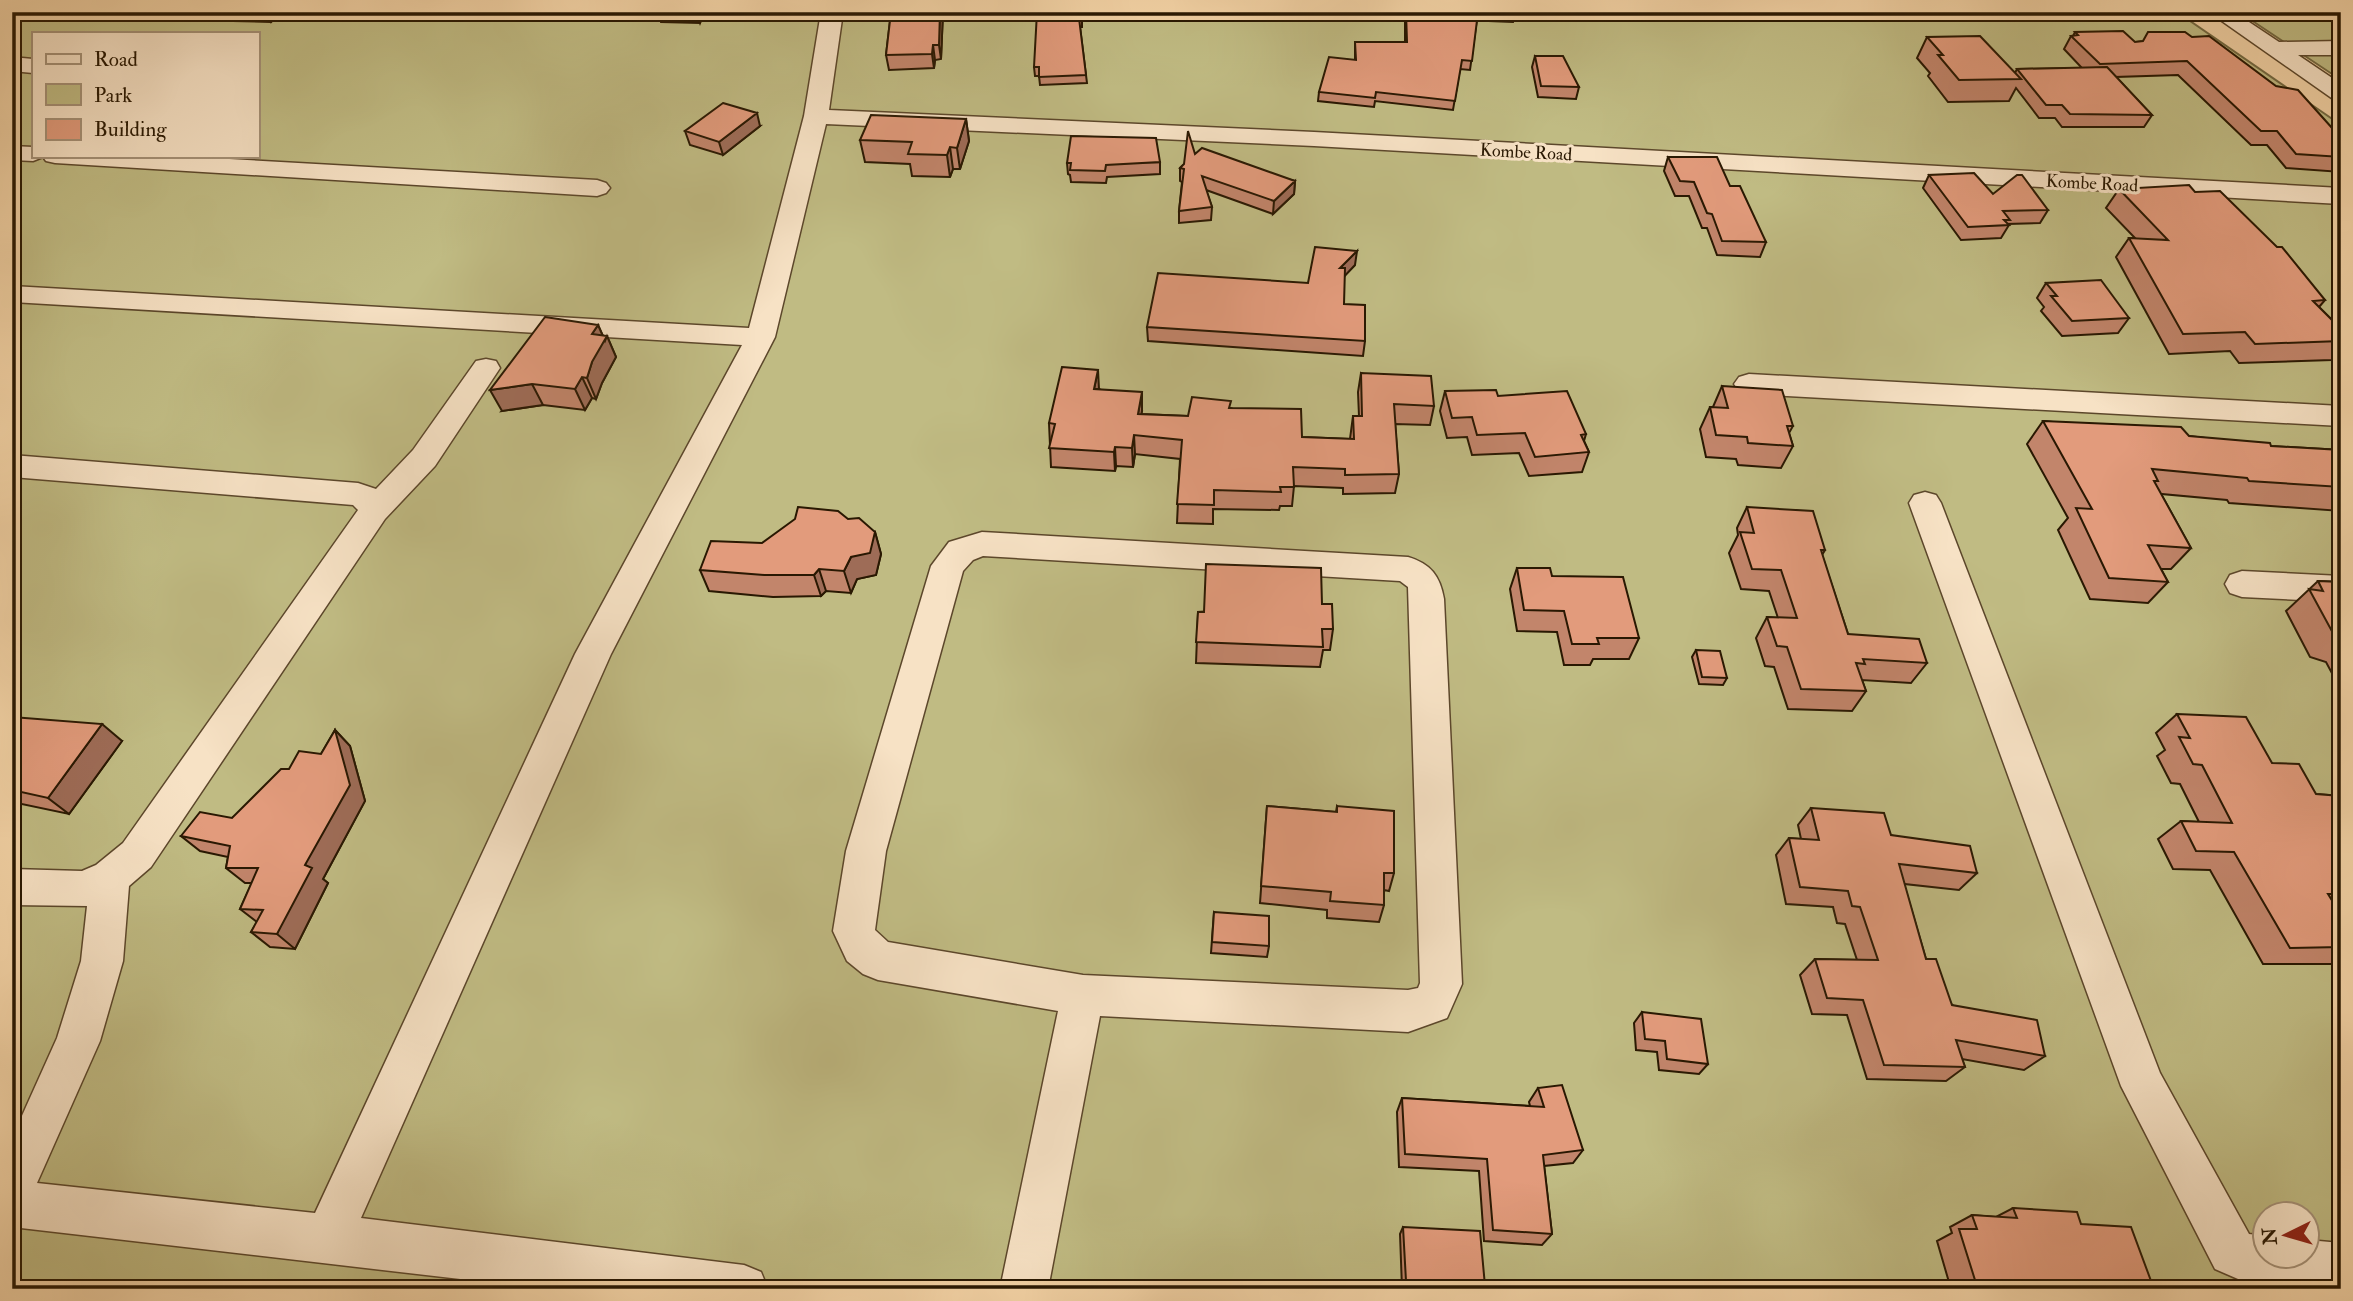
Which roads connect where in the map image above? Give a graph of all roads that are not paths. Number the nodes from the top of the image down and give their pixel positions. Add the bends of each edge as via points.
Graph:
1 (832, 12) edge
2 (2219, 12) edge
3 (2341, 48) edge
4 (2274, 49) junction
5 (12, 64) edge
6 (32, 66) edge
7 (2341, 94) edge
8 (816, 116) junction
9 (12, 153) edge
10 (32, 155) edge
11 (89, 158) edge
12 (597, 188) dead end
13 (2341, 196) edge
14 (12, 294) edge
15 (761, 337) junction
16 (486, 368) dead end
17 (1749, 384) dead end
18 (2341, 416) edge
19 (12, 466) edge
20 (1925, 503) dead end
21 (374, 512) junction
22 (2242, 584) dead end
23 (2341, 589) edge
24 (110, 878) junction
25 (12, 887) edge
26 (1083, 995) junction
27 (12, 1180) edge
28 (12, 1204) edge
29 (328, 1238) junction
30 (2341, 1267) edge
31 (744, 1289) edge
32 (1024, 1289) edge

1 - 8 street
2 - 4 street
3 - 4 street
4 - 7 street
5 - 6 street
8 - 13 street, Kombe Road
8 - 15 street
9 - 10 street
11 - 12 street
14 - 15 street
15 - 29 street via 593,654
16 - 21 street via 424,457
17 - 18 street
19 - 21 street via 358,494 373,501
20 - 30 street via 2143,1086 2232,1252 2245,1258
21 - 24 street via 137,855
22 - 23 street
24 - 25 street via 83,888
24 - 27 street via 102,961 78,1041 27,1157
26 - 26 street via 878,960 862,947 854,931 866,851 948,566 961,551 982,544 1408,569 1424,581 1441,984 1432,1004 1408,1011
26 - 32 street
28 - 29 street
29 - 31 street

